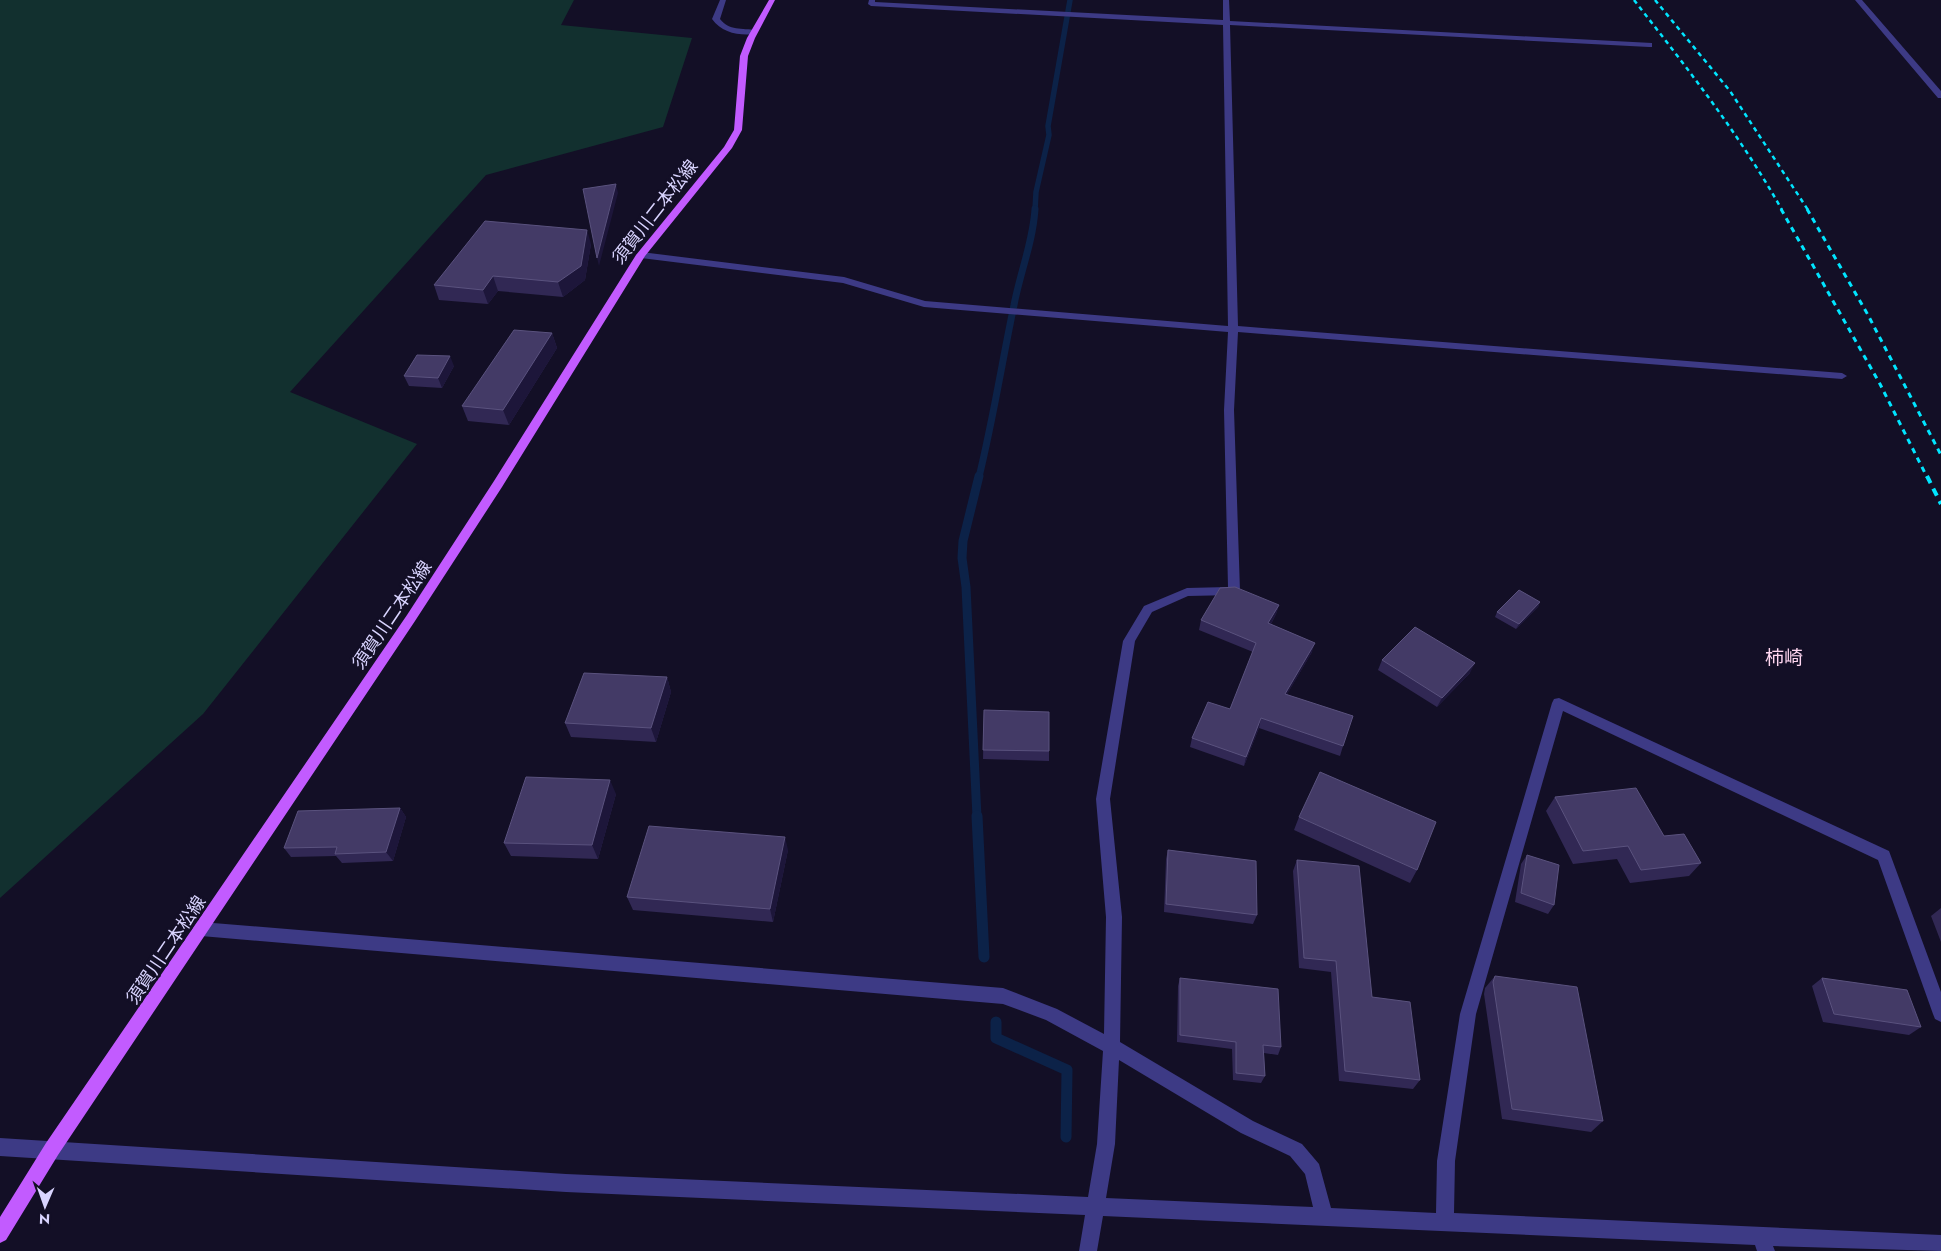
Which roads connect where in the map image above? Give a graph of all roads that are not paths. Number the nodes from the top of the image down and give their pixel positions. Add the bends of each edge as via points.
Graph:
1 (723, 0) edge
2 (772, 0) edge
3 (872, 0) edge
4 (1226, 0) edge
5 (1858, 0) edge
6 (1227, 23) junction
7 (753, 32) junction
8 (1649, 45) dead end
9 (1941, 96) edge
10 (640, 255) junction
11 (1233, 328) junction
12 (1842, 376) dead end
13 (201, 929) junction
14 (1941, 1014) edge
15 (1111, 1046) junction
16 (0, 1147) edge
17 (52, 1149) junction
18 (1096, 1206) junction
19 (1325, 1218) junction
20 (1445, 1223) junction
21 (0, 1234) edge
22 (1764, 1244) edge
23 (1941, 1244) edge
24 (1088, 1251) edge

1 - 7 street via 716,18 722,28
2 - 7 main road, 須賀川二本松線
3 - 6 street via 871,4
4 - 6 street
5 - 9 street
6 - 8 street
6 - 11 street
7 - 10 main road, 須賀川二本松線 via 744,56 738,130 722,155
10 - 11 street via 844,280 924,304
10 - 13 main road, 須賀川二本松線 via 422,602
11 - 12 street
11 - 15 street via 1229,410 1234,591 1187,592 1148,609 1129,641 1114,724 1102,799 1114,917
13 - 15 street via 1003,996 1050,1014
13 - 17 main road, 須賀川二本松線
14 - 20 street via 1884,856 1559,704 1468,1014 1446,1161
15 - 18 street via 1106,1144
15 - 19 street via 1247,1127 1296,1150 1314,1170
16 - 17 street
17 - 18 street via 566,1183
17 - 21 main road, 須賀川二本松線
18 - 19 street
18 - 24 street
19 - 20 street
20 - 22 street
22 - 23 street

